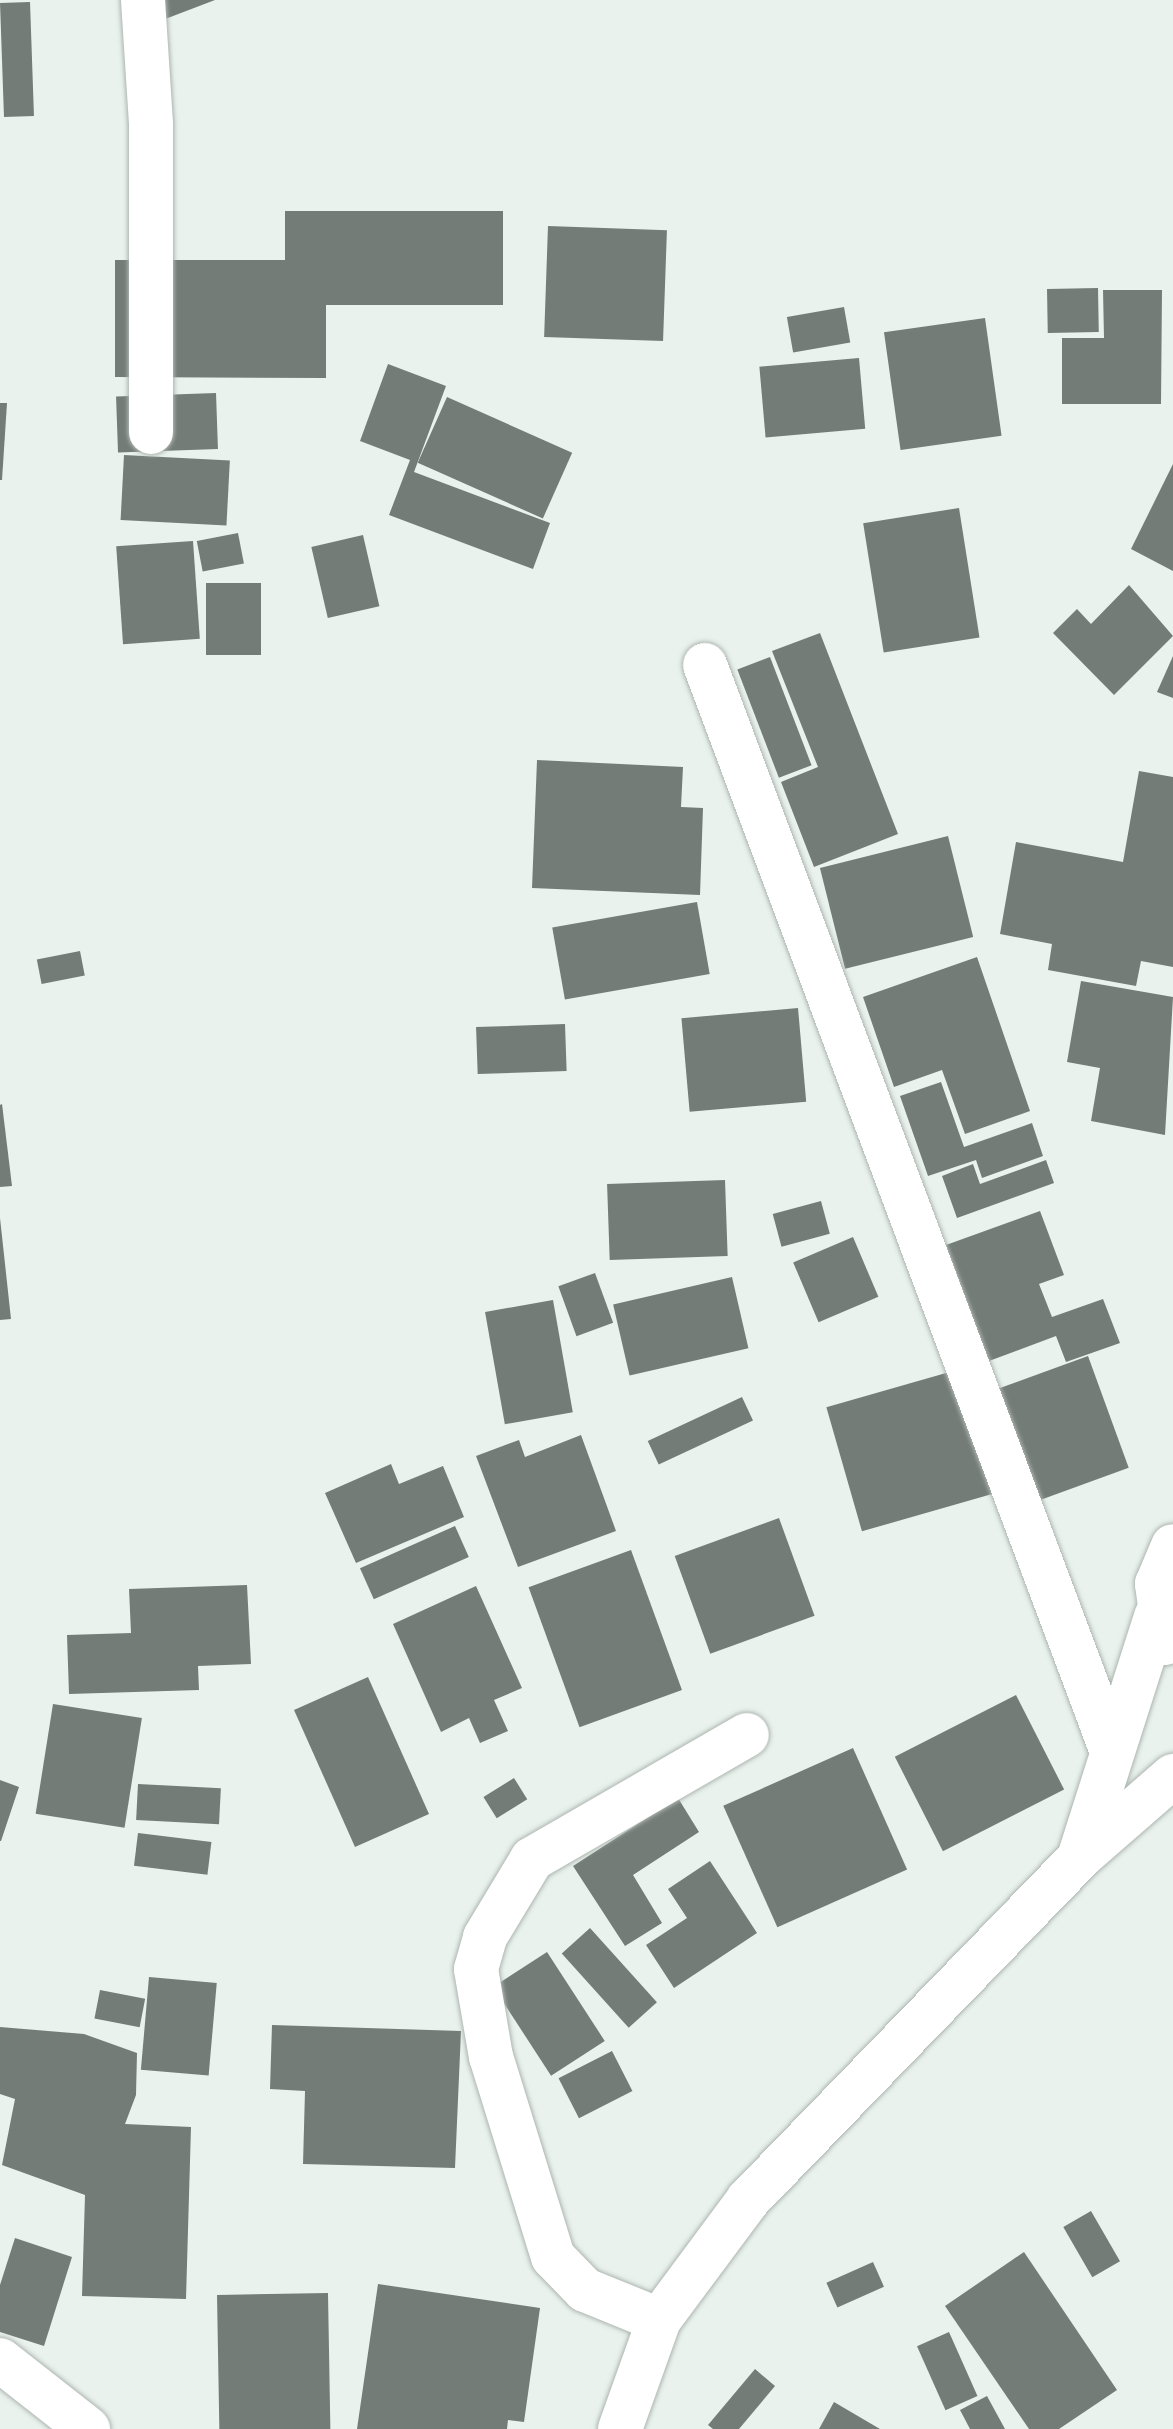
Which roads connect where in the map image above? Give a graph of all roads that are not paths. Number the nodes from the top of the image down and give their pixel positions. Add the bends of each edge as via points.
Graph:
1 (143, 0) edge
2 (151, 432) dead end
3 (705, 665) dead end
4 (1173, 1546) edge
5 (1156, 1616) junction
6 (1173, 1655) edge
7 (747, 1735) dead end
8 (1112, 1752) junction
9 (1173, 1776) edge
10 (1079, 1858) junction
11 (659, 2320) junction
12 (0, 2360) edge
13 (88, 2429) edge
14 (620, 2429) edge

1 - 2 street via 151,124
3 - 8 street
4 - 5 street via 1157,1584
5 - 6 street
5 - 8 street
7 - 11 street via 532,1859 485,1937 476,1969 491,2057 553,2257 585,2290
8 - 10 street
9 - 10 street
10 - 11 street via 748,2200
11 - 14 street
12 - 13 street

